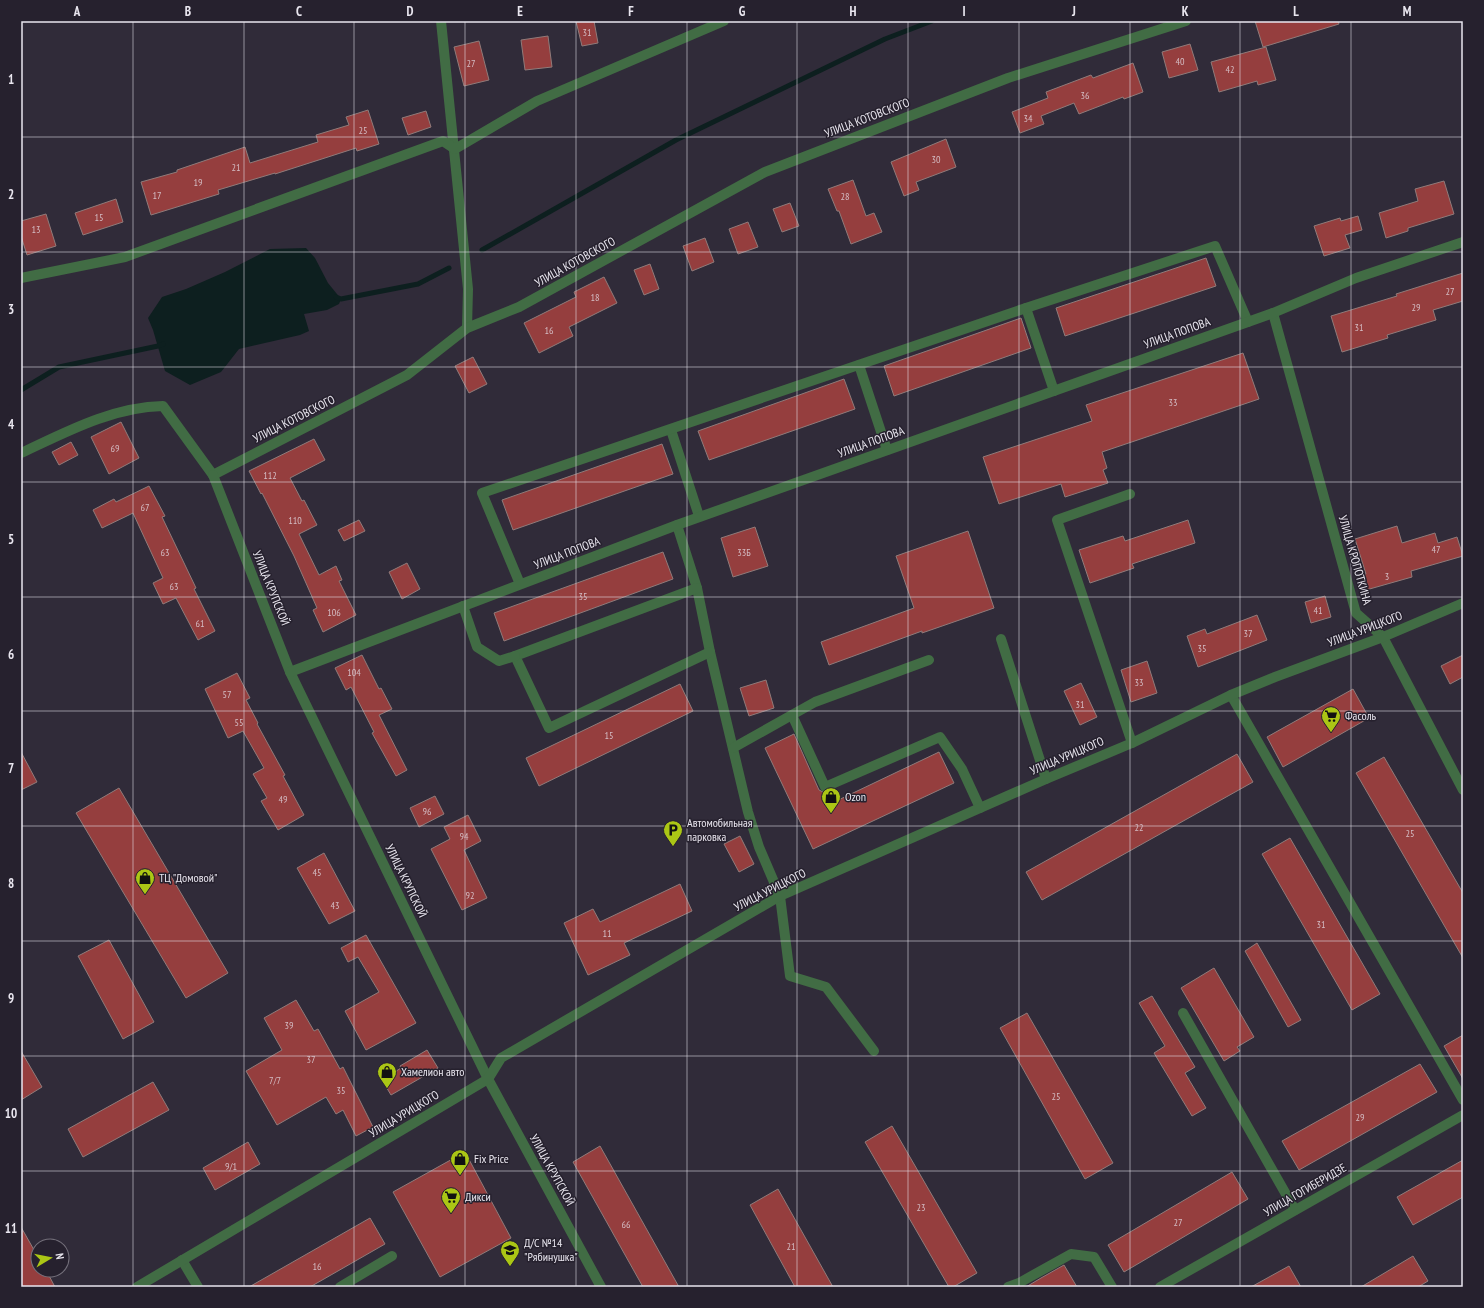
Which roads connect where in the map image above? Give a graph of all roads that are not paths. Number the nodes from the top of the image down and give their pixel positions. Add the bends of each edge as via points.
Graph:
1 (441, 21) edge
2 (724, 21) edge
3 (1186, 21) edge
4 (455, 149) junction
5 (1463, 242) edge
6 (21, 278) edge
7 (1026, 308) junction
8 (1273, 313) junction
9 (1248, 322) junction
10 (466, 328) junction
11 (858, 365) junction
12 (1054, 391) junction
13 (671, 430) junction
14 (887, 450) junction
15 (21, 453) edge
16 (213, 475) junction
17 (1130, 494) dead end
18 (699, 516) junction
19 (677, 525) junction
20 (520, 584) junction
21 (697, 588) junction
22 (1463, 603) edge
23 (463, 606) junction
24 (1383, 637) junction
25 (1001, 639) dead end
26 (710, 652) junction
27 (515, 656) junction
28 (929, 660) dead end
29 (290, 672) junction
30 (1231, 695) junction
31 (792, 715) junction
32 (1132, 743) junction
33 (733, 748) junction
34 (1046, 779) junction
35 (1463, 790) edge
36 (980, 808) junction
37 (780, 896) junction
38 (1183, 1013) dead end
39 (874, 1051) dead end
40 (488, 1079) junction
41 (1463, 1100) edge
42 (1463, 1115) edge
43 (1295, 1210) junction
44 (392, 1256) dead end
45 (182, 1260) junction
46 (138, 1287) edge
47 (198, 1287) edge
48 (340, 1287) edge
49 (601, 1287) edge
50 (1008, 1287) edge
51 (1112, 1287) edge
52 (1160, 1287) edge

1 - 4 street
2 - 4 street via 537,101
3 - 10 street, УЛИЦА КОТОВСКОГО via 1008,78 765,172 519,307
4 - 6 street via 443,141 125,257
4 - 10 street via 468,289
5 - 8 street, УЛИЦА ПОПОВА via 1356,278
7 - 9 street via 1215,246
7 - 11 street
7 - 12 street
8 - 9 street, УЛИЦА ПОПОВА
8 - 24 street, УЛИЦА КРОПОТКИНА via 1356,613
9 - 12 street, УЛИЦА ПОПОВА
10 - 16 street, УЛИЦА КОТОВСКОГО via 407,375
11 - 13 street
11 - 14 street
12 - 14 street, УЛИЦА ПОПОВА
13 - 18 street
13 - 20 street via 482,493
14 - 18 street, УЛИЦА ПОПОВА
15 - 16 street via 84,423 144,407 163,406
16 - 29 street, УЛИЦА КРУПСКОЙ
17 - 32 street via 1057,520
18 - 19 street, УЛИЦА ПОПОВА
19 - 20 street, УЛИЦА ПОПОВА
19 - 21 street
20 - 23 street, УЛИЦА ПОПОВА
21 - 26 street
21 - 27 street
22 - 24 street, УЛИЦА УРИЦКОГО
23 - 27 street via 477,647 499,661
23 - 29 street, УЛИЦА ПОПОВА
24 - 30 street, УЛИЦА УРИЦКОГО via 1275,676
24 - 35 street, УЛИЦА КРОПОТКИНА
25 - 34 street
26 - 27 street via 549,728
26 - 33 street
28 - 31 street via 815,702
29 - 40 street, УЛИЦА КРУПСКОЙ
30 - 32 street, УЛИЦА УРИЦКОГО
30 - 41 street
31 - 33 street
31 - 36 street via 826,787 940,737 962,770
32 - 34 street, УЛИЦА УРИЦКОГО
33 - 37 street via 748,812
34 - 36 street, УЛИЦА УРИЦКОГО
36 - 37 street, УЛИЦА УРИЦКОГО
37 - 39 street via 790,976 826,987
37 - 40 street, УЛИЦА УРИЦКОГО via 500,1058
38 - 43 street
40 - 45 street, УЛИЦА УРИЦКОГО
40 - 49 street, УЛИЦА КРУПСКОЙ
42 - 43 street, УЛИЦА ГОГИБЕРИДЗЕ
43 - 52 street, УЛИЦА ГОГИБЕРИДЗЕ
44 - 48 street
45 - 46 street, УЛИЦА УРИЦКОГО
45 - 47 street
50 - 51 street via 1071,1254 1094,1257

